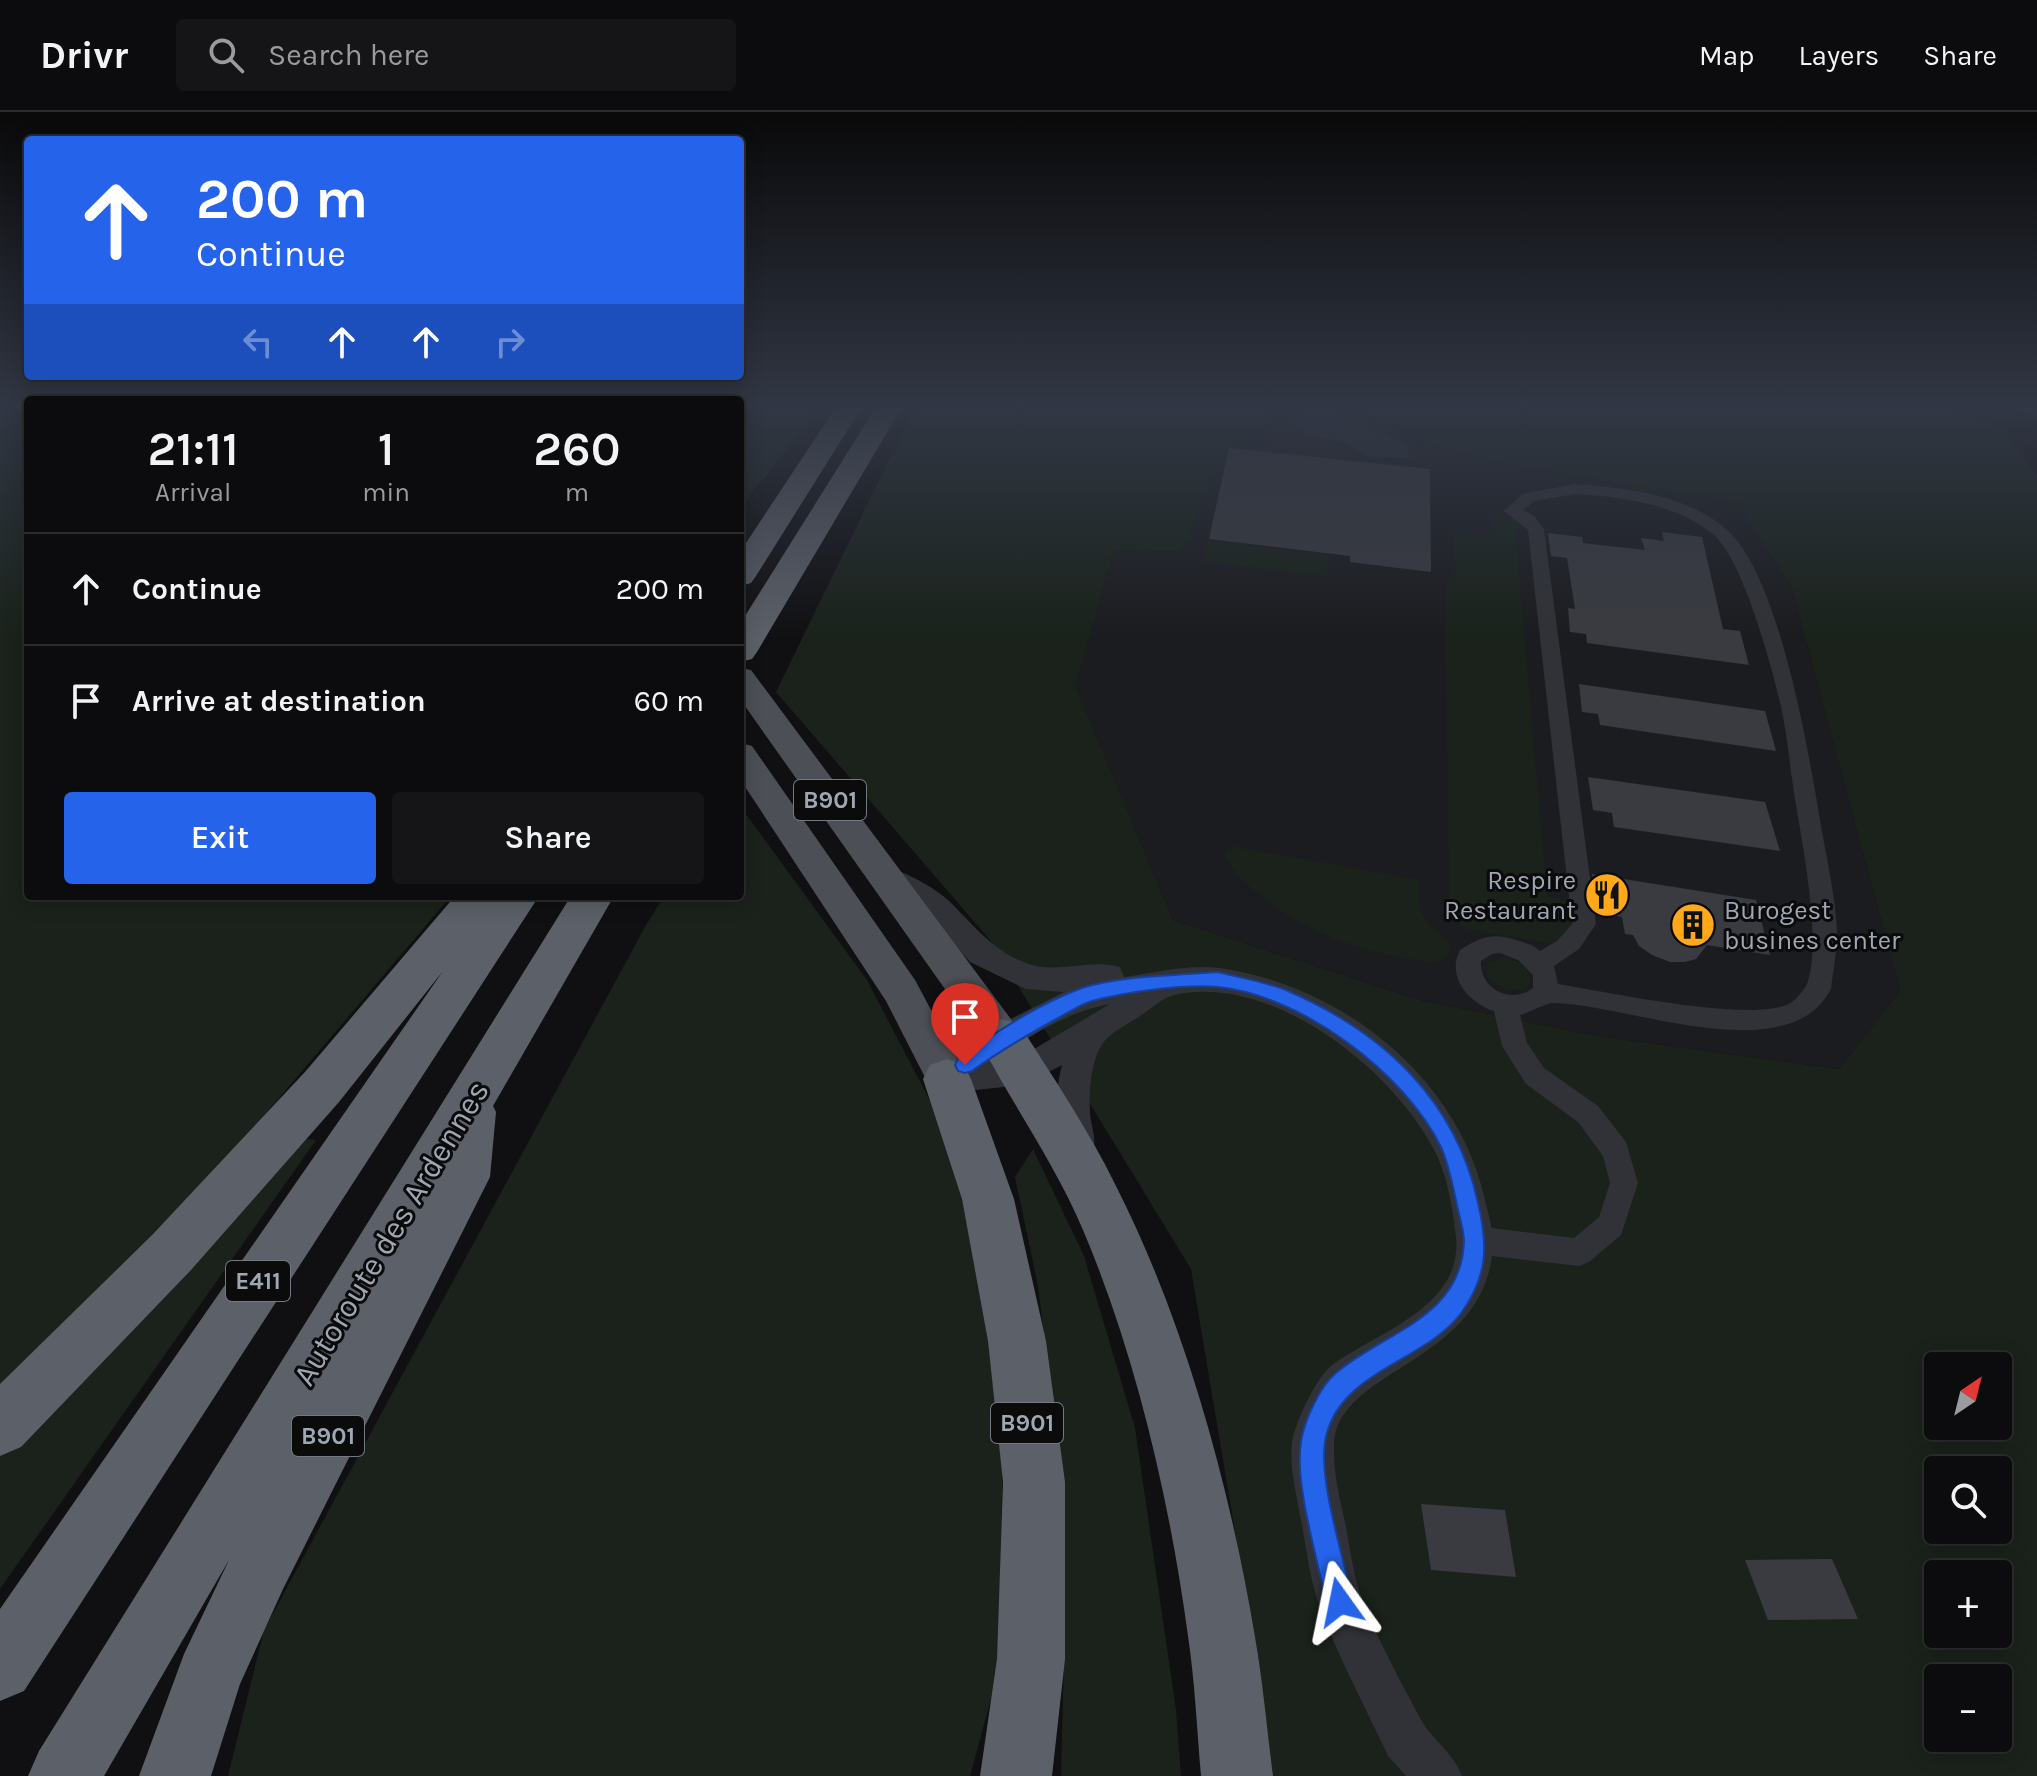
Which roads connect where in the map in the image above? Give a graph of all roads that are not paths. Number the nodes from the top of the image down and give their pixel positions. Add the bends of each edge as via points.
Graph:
1 (791, 485) edge
2 (841, 485) edge
3 (750, 540) edge
4 (744, 562) edge
5 (744, 645) edge
6 (744, 682) edge
7 (744, 760) edge
8 (889, 878) junction
9 (476, 900) edge
10 (515, 900) edge
11 (591, 900) edge
12 (1539, 962) junction
13 (1167, 983) junction
14 (1546, 992) junction
15 (1505, 1004) junction
16 (1093, 1032) junction
17 (1013, 1055) junction
18 (947, 1079) junction
19 (473, 1097) junction
20 (1089, 1185) junction
21 (1475, 1240) junction
22 (0, 1426) edge
23 (0, 1667) edge
24 (64, 1776) edge
25 (175, 1776) edge
26 (1016, 1776) edge
27 (1237, 1776) edge
28 (1438, 1776) edge

1 - 3 highway
2 - 5 highway
3 - 4 highway
6 - 8 main road, B901
7 - 18 main road, B901 via 901,991
8 - 13 street via 935,905 981,954 1026,977 1073,980 1118,975
8 - 17 main road, B901
9 - 22 highway via 322,1087 172,1252
10 - 23 highway, E411
11 - 19 highway, Autoroute des Ardennes
12 - 14 street
12 - 14 street via 1562,952 1584,924 1536,529 1512,511 1529,497 1575,489 1641,496 1678,508 1719,531 1753,586 1790,702 1816,859 1825,935 1819,989 1800,1010 1777,1018 1733,1021
12 - 15 street via 1500,944 1487,945 1469,957 1468,977 1475,988
13 - 16 street
13 - 17 street via 1086,995
13 - 21 street via 1218,980 1281,996 1383,1057 1419,1097 1450,1144
14 - 15 street via 1528,1005
15 - 21 street via 1515,1046 1535,1076 1588,1114 1616,1151 1624,1183 1611,1225 1579,1252
16 - 17 street
16 - 20 street via 1081,1053 1071,1102
17 - 18 street
17 - 20 highway, B901
18 - 26 highway, B901 via 988,1199 1017,1341 1034,1482 1031,1659
19 - 24 highway, Autoroute des Ardennes
19 - 25 highway, B901 via 464,1177 260,1566 208,1678
20 - 27 highway, B901 via 1150,1341 1185,1470 1219,1621
21 - 28 street via 1469,1277 1453,1306 1414,1339 1343,1382 1313,1441 1314,1478 1340,1602 1405,1739

